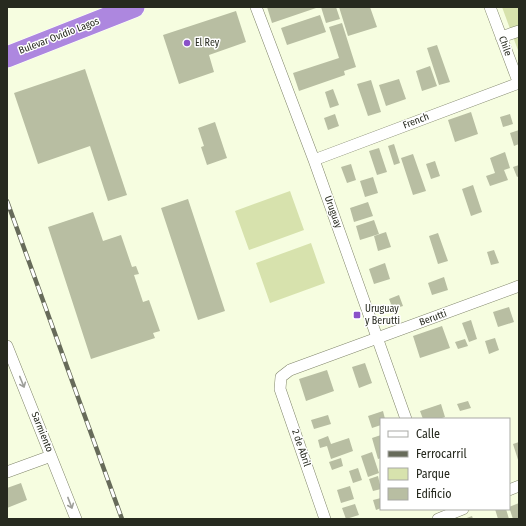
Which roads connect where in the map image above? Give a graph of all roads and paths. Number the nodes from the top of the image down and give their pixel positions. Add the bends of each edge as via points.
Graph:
1 (134, 7) edge
2 (256, 7) edge
3 (490, 7) edge
4 (519, 31) edge
5 (501, 37) junction
6 (7, 57) edge
7 (519, 84) edge
8 (314, 160) junction
9 (519, 286) edge
10 (378, 338) junction
11 (7, 346) edge
12 (281, 377) joint
13 (406, 418) edge
14 (51, 456) junction
15 (7, 472) edge
16 (460, 510) edge
17 (439, 516) edge
18 (76, 519) edge
19 (325, 519) edge

1 - 6 highway, Bulevar Ovidio Lagos
2 - 8 street, Uruguay
3 - 5 street, Chile
4 - 5 street
5 - 7 street, Chile
7 - 8 street, French
8 - 10 street, Uruguay
9 - 10 street, Berutti
10 - 12 street, Berutti via 290,370
10 - 13 street, Uruguay
11 -> 14 street, Sarmiento
12 - 19 street, 2 de Abril via 280,389
14 - 15 street
14 -> 18 street, Sarmiento
16 - 17 street

